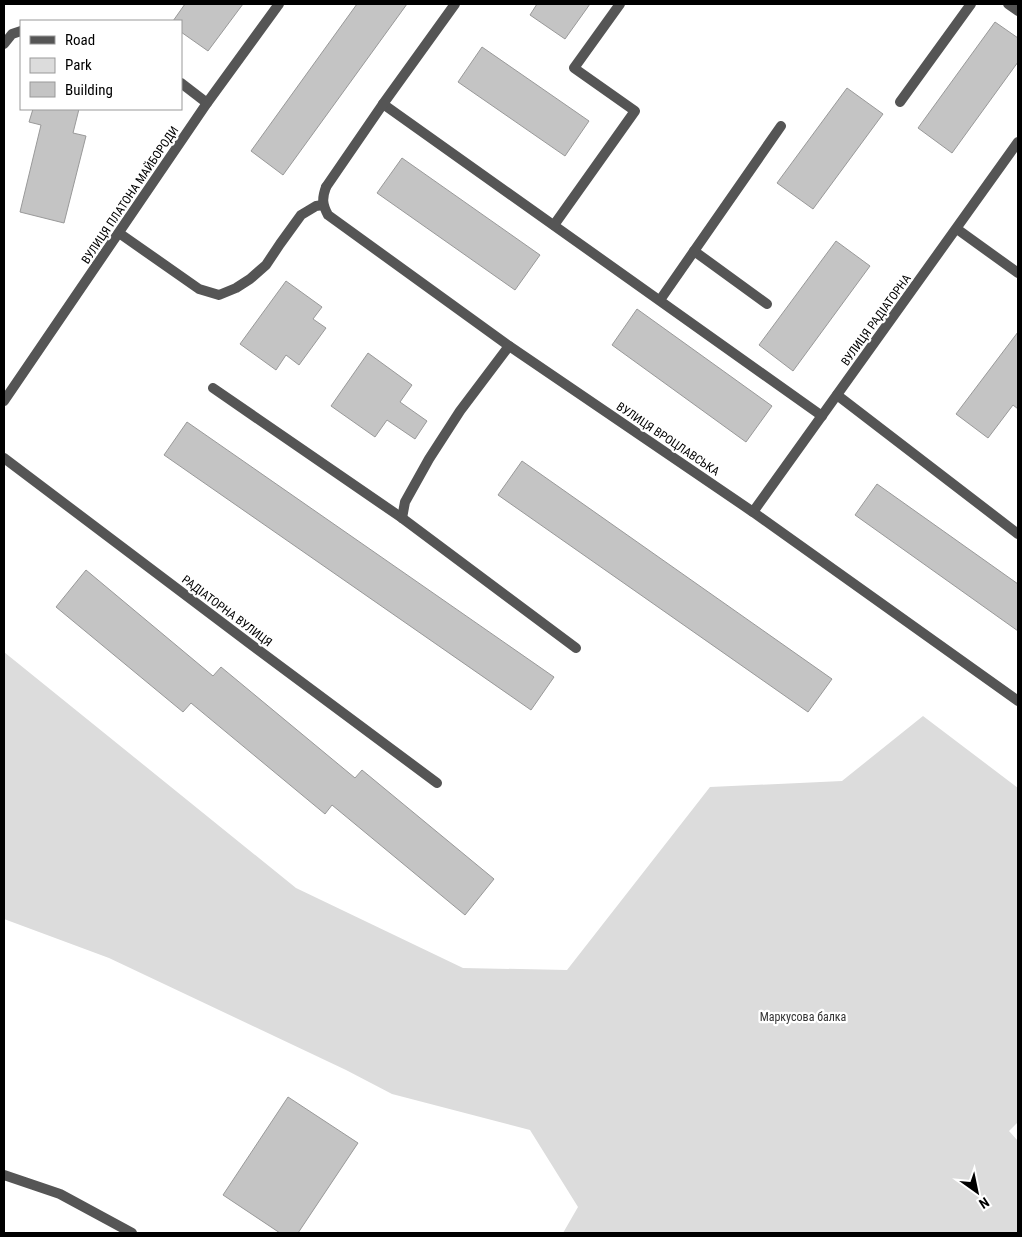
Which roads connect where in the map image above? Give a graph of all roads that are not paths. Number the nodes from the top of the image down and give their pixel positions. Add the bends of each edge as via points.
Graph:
1 (280, 4) edge
2 (455, 4) edge
3 (620, 4) edge
4 (971, 4) edge
5 (1008, 4) edge
6 (1018, 11) edge
7 (20, 31) edge
8 (4, 44) edge
9 (182, 84) edge
10 (900, 102) dead end
11 (207, 103) junction
12 (383, 104) junction
13 (781, 126) dead end
14 (1018, 142) edge
15 (323, 205) junction
16 (554, 225) junction
17 (957, 229) junction
18 (119, 233) junction
19 (694, 251) junction
20 (1018, 273) edge
21 (660, 300) junction
22 (767, 304) dead end
23 (509, 346) junction
24 (213, 388) dead end
25 (837, 395) junction
26 (4, 401) edge
27 (822, 416) junction
28 (4, 458) edge
29 (753, 512) junction
30 (402, 518) junction
31 (1018, 534) edge
32 (576, 648) dead end
33 (1018, 701) edge
34 (437, 782) dead end
35 (4, 1175) edge
36 (132, 1233) edge

1 - 11 street, ВУЛИЦЯ ПЛАТОНА МАЙБОРОДИ
2 - 12 street
3 - 16 street via 574,68 635,111
4 - 10 street
5 - 6 street
7 - 8 street via 12,34
9 - 11 street
11 - 18 street, ВУЛИЦЯ ПЛАТОНА МАЙБОРОДИ
12 - 15 street via 326,187
12 - 16 street
13 - 19 street
14 - 17 street, ВУЛИЦЯ РАДІАТОРНА
15 - 18 street via 301,215 256,274 219,295 199,289
15 - 23 street, ВУЛИЦЯ ВРОЦЛАВСЬКА via 328,215
16 - 21 street
17 - 20 street
17 - 25 street, ВУЛИЦЯ РАДІАТОРНА
18 - 26 street, ВУЛИЦЯ ПЛАТОНА МАЙБОРОДИ
19 - 21 street
19 - 22 street
21 - 27 street
23 - 29 street, ВУЛИЦЯ ВРОЦЛАВСЬКА
23 - 30 street via 434,451 405,502
24 - 30 street
25 - 27 street, ВУЛИЦЯ РАДІАТОРНА
25 - 31 street
27 - 29 street, ВУЛИЦЯ РАДІАТОРНА
28 - 34 street, РАДІАТОРНА ВУЛИЦЯ
29 - 33 street, ВУЛИЦЯ ВРОЦЛАВСЬКА
30 - 32 street
35 - 36 street via 60,1194

